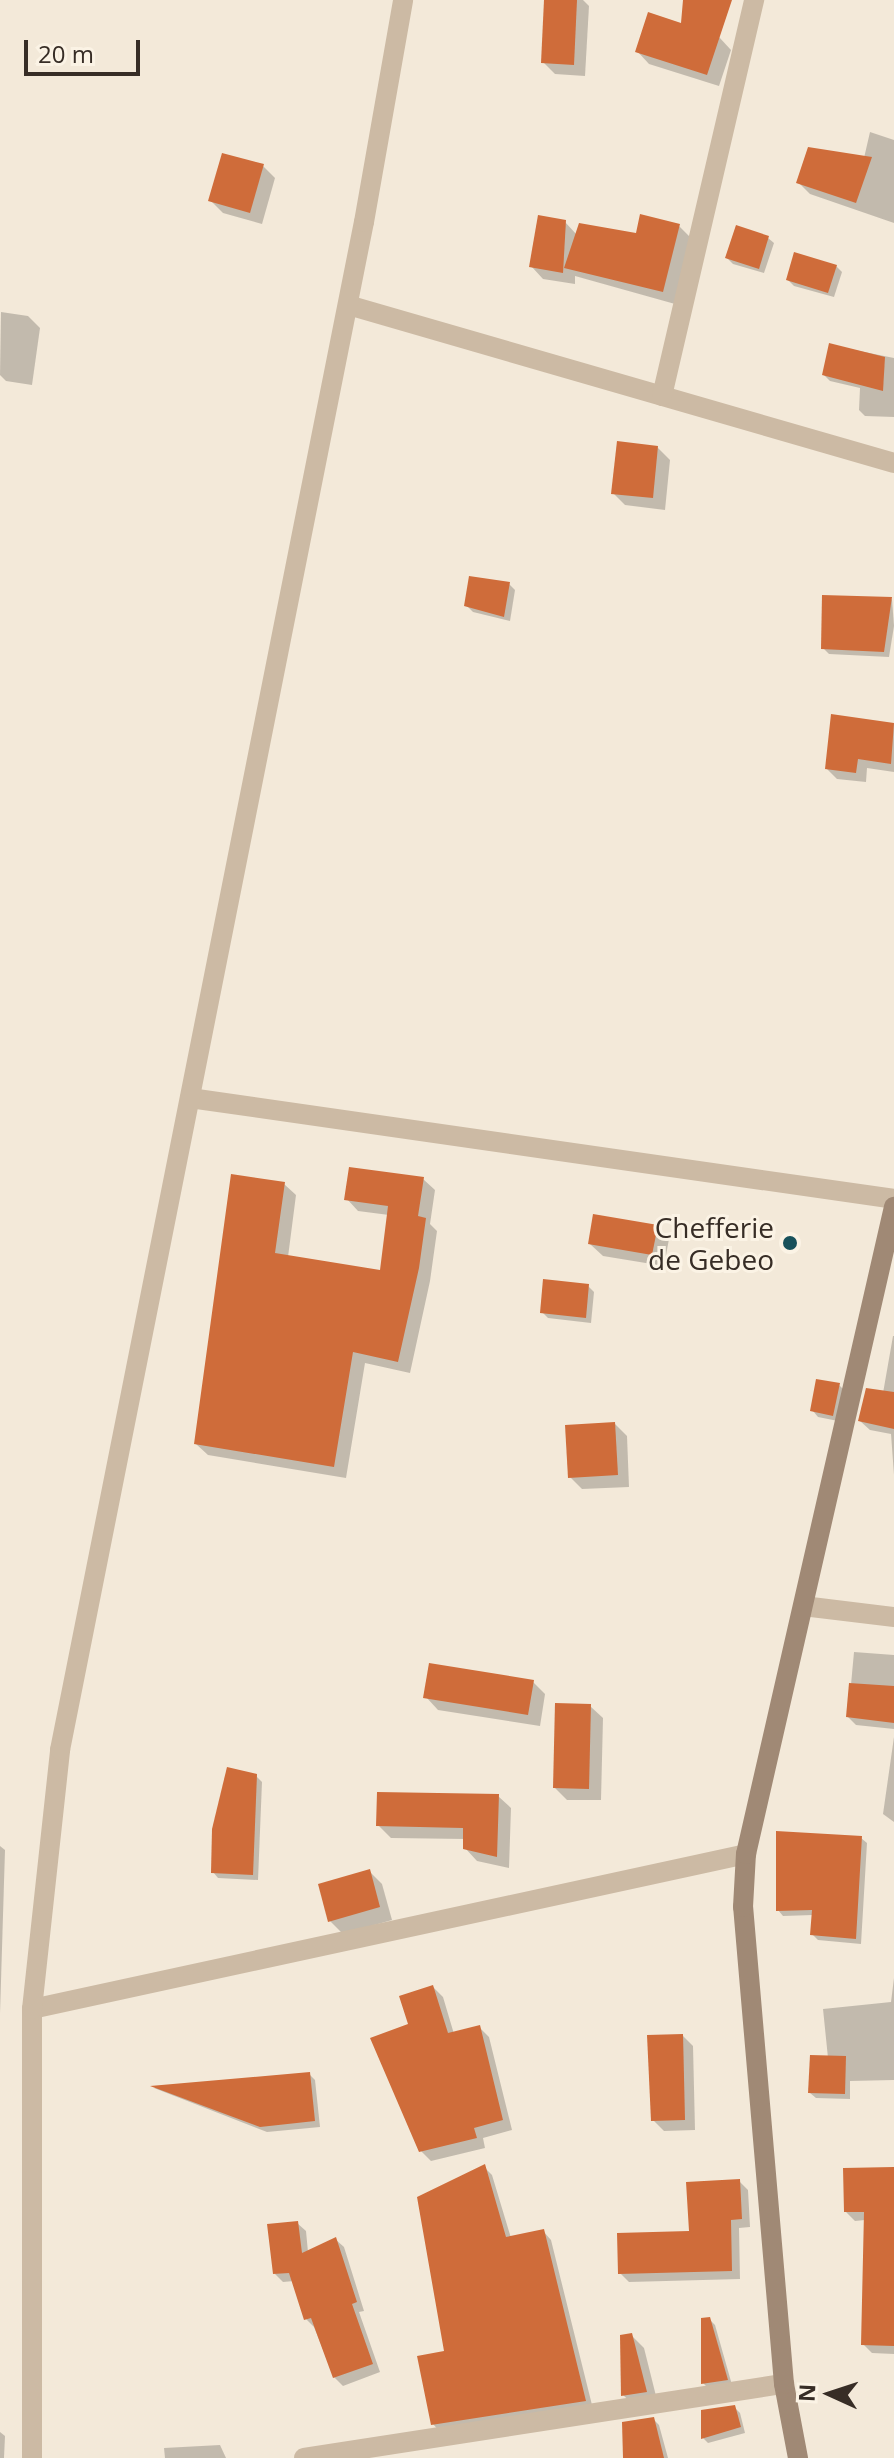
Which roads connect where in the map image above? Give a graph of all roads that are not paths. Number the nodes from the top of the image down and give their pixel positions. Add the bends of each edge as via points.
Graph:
1 (403, 0) edge
2 (754, 0) edge
3 (348, 305) junction
4 (662, 396) junction
5 (894, 463) edge
6 (190, 1098) junction
7 (894, 1199) edge
8 (894, 1207) edge
9 (803, 1606) junction
10 (894, 1617) edge
11 (746, 1854) junction
12 (32, 2009) junction
13 (784, 2384) junction
14 (32, 2458) edge
15 (304, 2458) edge
16 (798, 2458) edge

1 - 3 street
2 - 4 street
3 - 4 street
3 - 6 street
4 - 5 street
6 - 7 street
6 - 12 street via 60,1750
8 - 9 street
9 - 10 street
9 - 11 street
11 - 12 street
11 - 13 street via 743,1907
12 - 14 street
13 - 15 street
13 - 16 street

